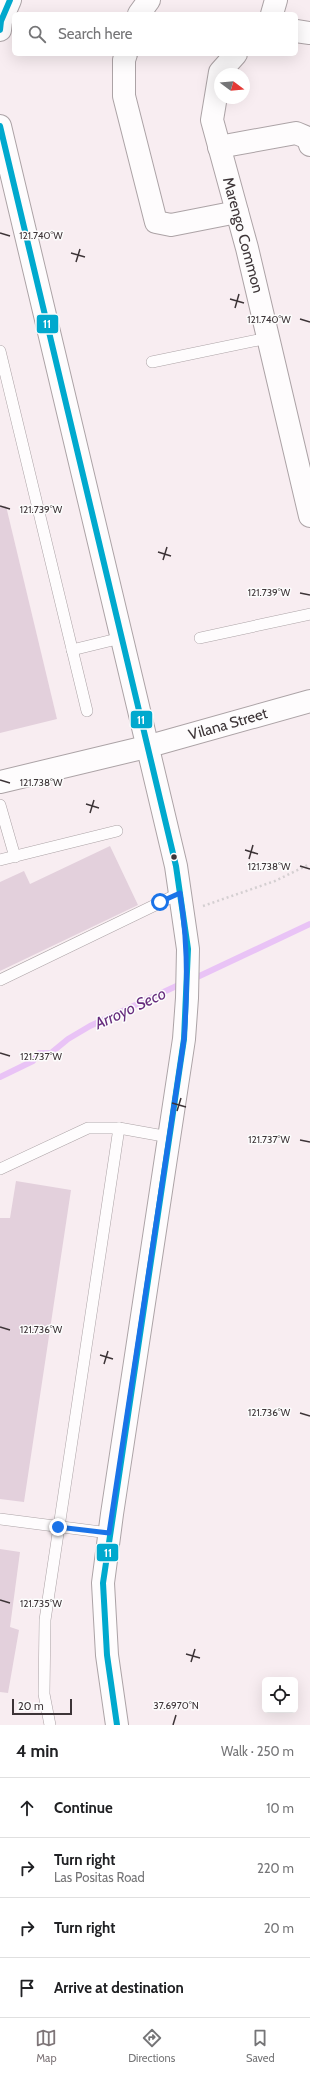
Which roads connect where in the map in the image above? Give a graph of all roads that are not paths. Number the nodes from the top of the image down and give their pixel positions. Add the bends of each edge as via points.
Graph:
1 (10, 0) edge
2 (150, 0) edge
3 (276, 0) edge
4 (141, 12) edge
5 (273, 12) edge
6 (0, 30) edge
7 (298, 32) edge
8 (310, 33) edge
9 (125, 56) edge
10 (234, 56) edge
11 (0, 126) edge
12 (310, 145) edge
13 (219, 146) junction
14 (237, 212) junction
15 (268, 338) junction
16 (0, 351) edge
17 (152, 362) dead end
18 (310, 516) edge
19 (310, 614) edge
20 (120, 638) junction
21 (200, 638) dead end
22 (72, 650) junction
23 (310, 701) edge
24 (87, 711) dead end
25 (146, 747) junction
26 (0, 782) edge
27 (0, 805) edge
28 (117, 831) dead end
29 (14, 857) junction
30 (0, 860) edge
31 (182, 903) junction
32 (0, 980) edge
33 (119, 1128) junction
34 (169, 1137) junction
35 (0, 1169) edge
36 (0, 1519) edge
37 (58, 1527) junction
38 (109, 1533) junction
39 (50, 1725) edge
40 (117, 1725) edge

1 - 6 main road
2 - 4 main road
3 - 5 main road
7 - 8 main road
9 - 14 main road via 124,96 156,222 171,225
10 - 13 main road, Marengo Common via 220,72 212,120
11 - 20 main road
12 - 13 main road via 308,138 296,133
13 - 14 main road, Marengo Common
14 - 15 main road, Marengo Common
15 - 17 lane
15 - 18 main road, Marengo Common
16 - 22 lane
19 - 21 lane
20 - 22 lane
20 - 25 main road
22 - 24 lane
23 - 25 main road, Vilana Street
25 - 26 main road, Vilana Street
25 - 31 main road via 176,866
27 - 29 lane
28 - 29 lane
29 - 30 lane
31 - 32 lane
31 - 34 main road via 188,949 187,998 184,1039
33 - 34 lane
33 - 35 lane via 88,1128
33 - 37 lane
34 - 38 main road
36 - 37 lane
37 - 38 lane
37 - 39 lane via 45,1620 44,1694
38 - 40 main road via 103,1583 107,1655

